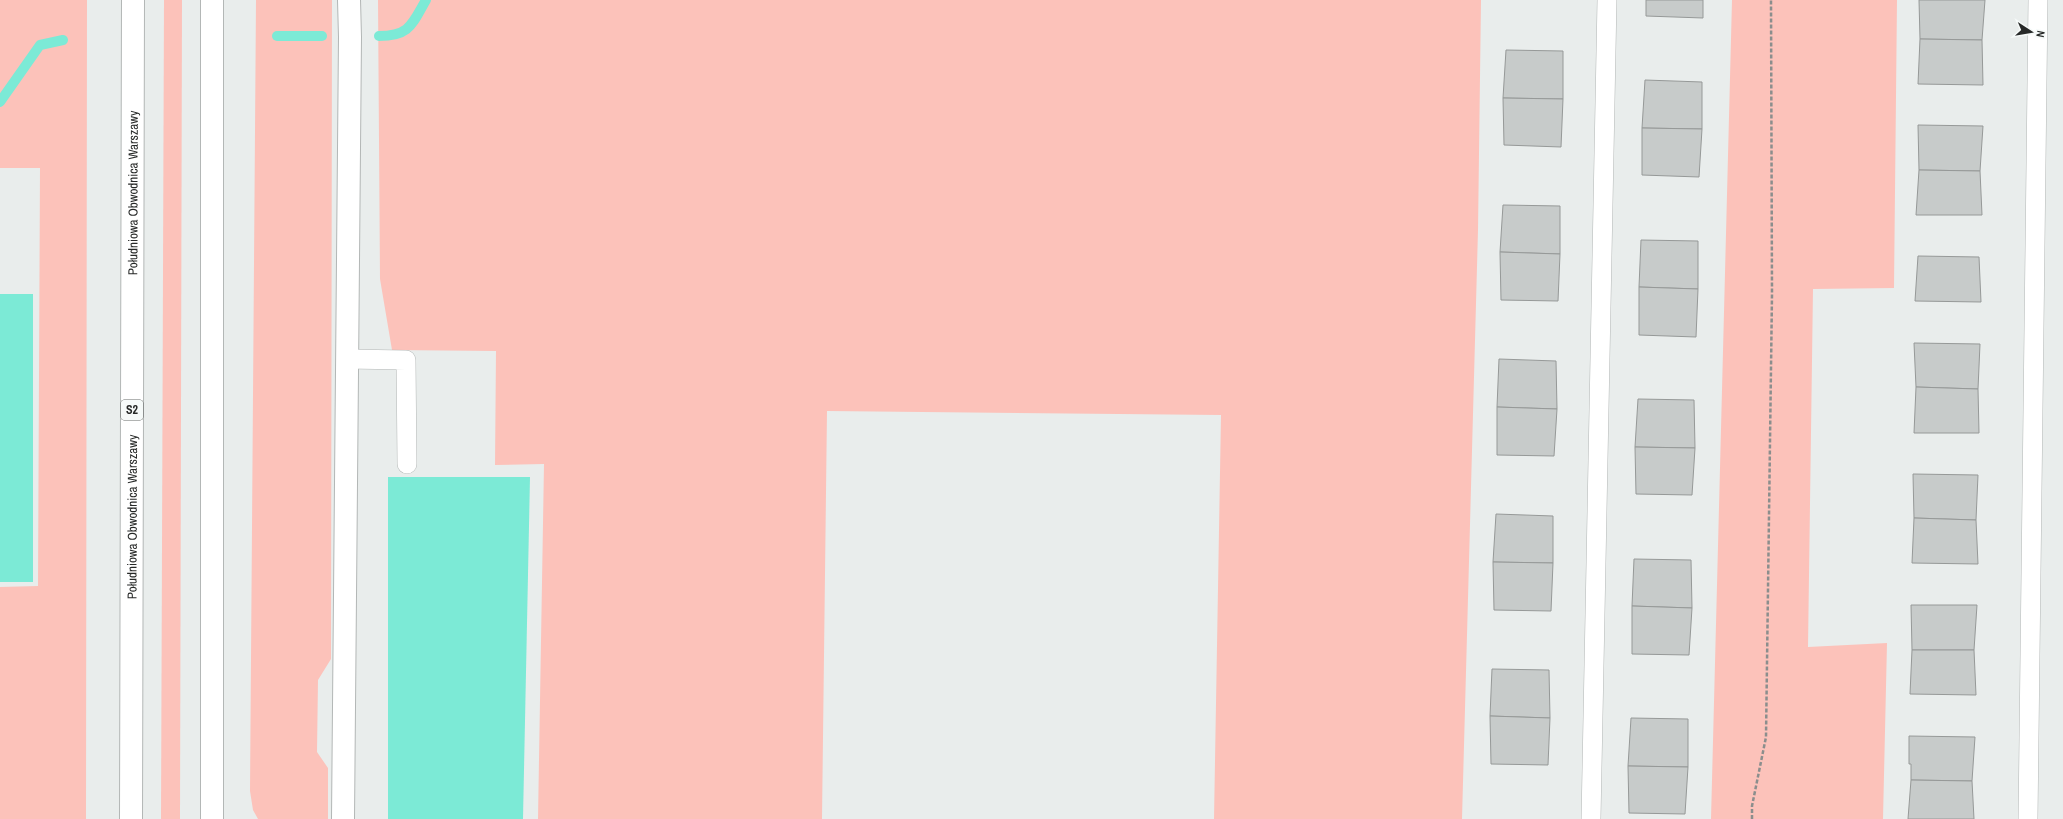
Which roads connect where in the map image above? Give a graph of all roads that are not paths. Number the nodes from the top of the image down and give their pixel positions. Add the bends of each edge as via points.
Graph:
1 (133, 0) edge
2 (212, 0) edge
3 (349, 0) edge
4 (1607, 0) edge
5 (2038, 0) edge
6 (347, 358) junction
7 (407, 464) dead end
8 (131, 819) edge
9 (212, 819) edge
10 (343, 819) edge
11 (1591, 819) edge
12 (2028, 819) edge

1 - 8 main road, Południowa Obwodnica Warszawy / S2
2 - 9 main road
3 - 6 main road
4 - 11 lane
5 - 12 lane
6 - 7 lane via 406,360
6 - 10 main road

